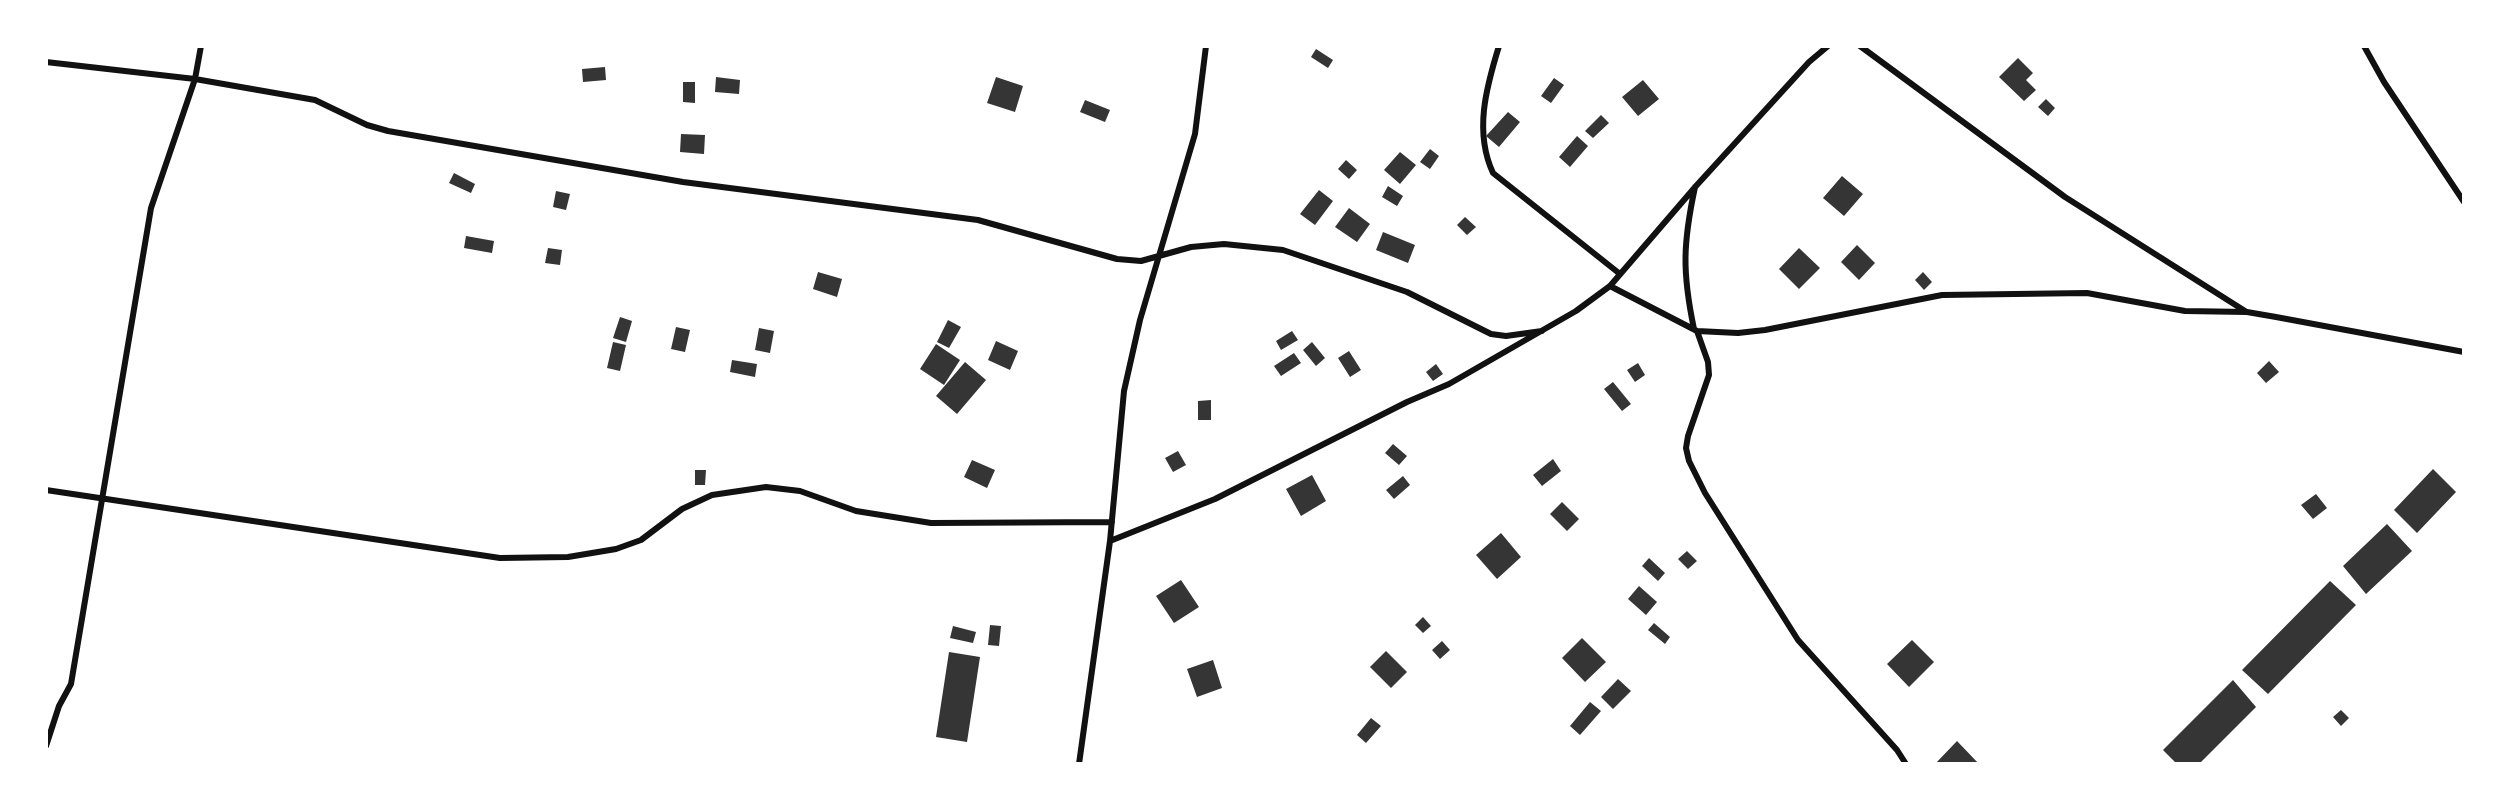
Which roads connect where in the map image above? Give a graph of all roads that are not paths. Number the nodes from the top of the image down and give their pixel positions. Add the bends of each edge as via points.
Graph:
1 (201, 46) edge
2 (1206, 46) edge
3 (1499, 46) edge
4 (1860, 46) edge
5 (2364, 46) edge
6 (1823, 48) edge
7 (46, 62) edge
8 (195, 79) junction
9 (1696, 186) junction
10 (2463, 202) edge
11 (1158, 258) junction
12 (1620, 274) junction
13 (1610, 286) junction
14 (2247, 312) junction
15 (1695, 330) junction
16 (1542, 331) junction
17 (2463, 352) edge
18 (46, 490) edge
19 (101, 498) junction
20 (1112, 522) junction
21 (1110, 541) junction
22 (46, 746) edge
23 (1078, 764) edge
24 (1905, 764) edge

1 - 8 street
2 - 11 street via 1195,134
3 - 12 street via 1486,87 1483,122 1485,155 1493,173
4 - 14 street via 2065,198
5 - 10 street
6 - 9 street
7 - 8 street
8 - 11 street via 315,100 388,131 683,182 978,220 1098,255 1141,261
8 - 19 street via 152,208
9 - 12 street
9 - 15 street via 1686,230 1684,274
11 - 16 street via 1191,247 1224,244 1283,250 1407,292 1491,334
11 - 20 street via 1124,391
12 - 13 street
13 - 15 street
13 - 16 street
14 - 15 street via 2185,311 2087,293 1942,295 1765,330
14 - 17 street
15 - 24 street via 1708,362 1708,375 1686,448 1705,493 1797,640 1897,750
16 - 21 street via 1449,384 1215,499
18 - 19 street
19 - 20 street via 500,558 568,557 616,549 641,540 681,509 712,495 766,487 800,491 856,511 931,524
19 - 22 street via 71,684
20 - 21 street
21 - 23 street

